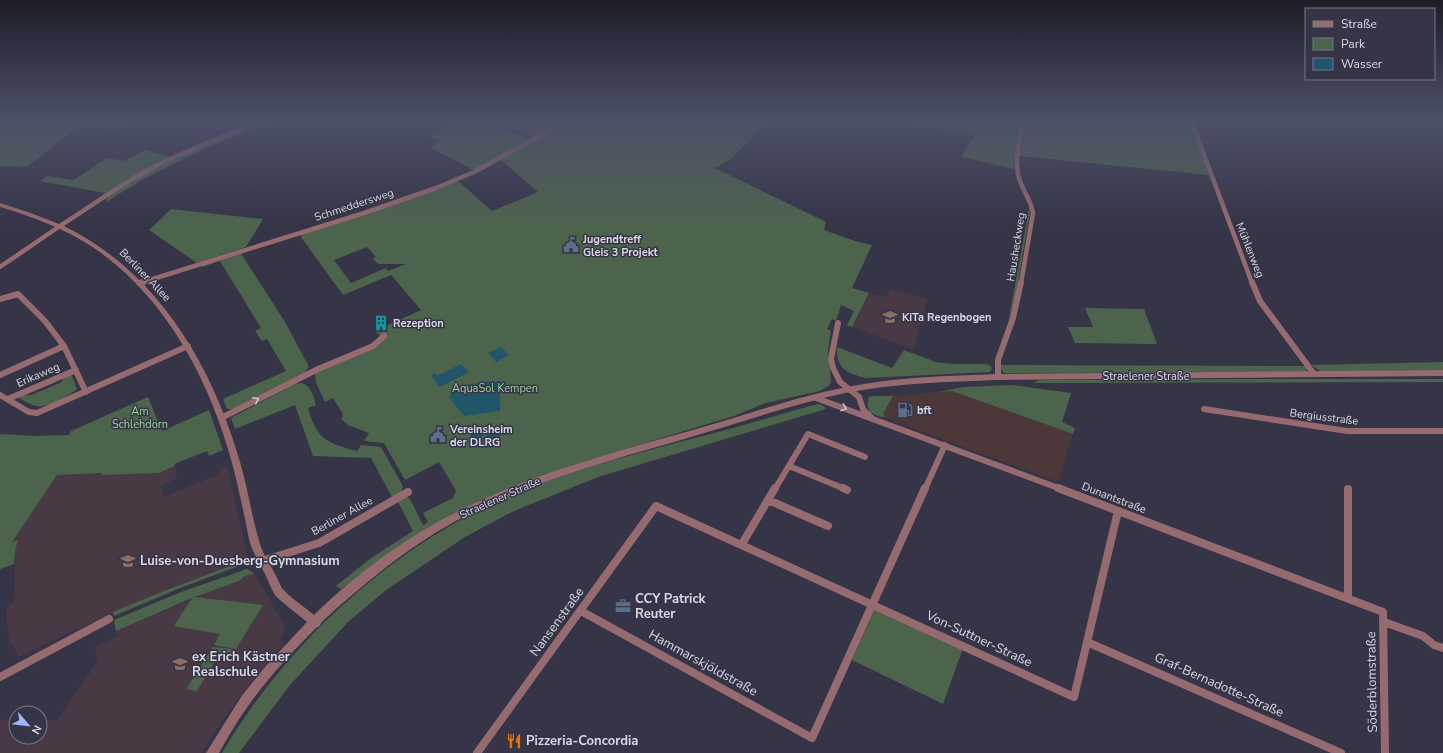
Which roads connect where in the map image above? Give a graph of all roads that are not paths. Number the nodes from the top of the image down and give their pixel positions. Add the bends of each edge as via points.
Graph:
1 (180, 155) edge
2 (505, 155) edge
3 (1017, 155) edge
4 (1204, 155) edge
5 (0, 205) edge
6 (60, 226) junction
7 (0, 267) edge
8 (139, 283) junction
9 (0, 299) edge
10 (838, 323) dead end
11 (384, 336) dead end
12 (64, 346) junction
13 (188, 346) junction
14 (76, 370) junction
15 (1443, 373) edge
16 (1314, 374) junction
17 (0, 375) edge
18 (998, 377) junction
19 (850, 390) junction
20 (86, 392) junction
21 (0, 395) edge
22 (816, 398) junction
23 (8, 399) junction
24 (1204, 409) dead end
25 (221, 418) junction
26 (872, 418) junction
27 (1443, 430) edge
28 (945, 445) junction
29 (865, 457) dead end
30 (789, 466) junction
31 (1348, 489) dead end
32 (847, 490) dead end
33 (408, 492) dead end
34 (768, 500) junction
35 (656, 506) joint
36 (1118, 511) junction
37 (828, 526) dead end
38 (742, 544) junction
39 (262, 561) junction
40 (1348, 598) junction
41 (873, 604) junction
42 (581, 611) junction
43 (1383, 612) joint
44 (109, 619) dead end
45 (316, 622) junction
46 (1384, 622) junction
47 (1087, 642) junction
48 (1443, 648) edge
49 (0, 677) edge
50 (212, 753) edge
51 (477, 753) edge
52 (1342, 753) edge
53 (1386, 753) edge

1 - 6 street via 117,189
2 - 8 street, Schmeddersweg via 436,188
3 - 18 street, Hausheckweg via 1020,178 1033,212 1018,295 1008,334 996,362
4 - 16 street, Mühlenweg via 1260,301
5 - 6 street, Berliner Allee via 38,216
6 - 7 street
6 - 8 street, Berliner Allee via 97,247
8 - 13 street, Berliner Allee via 160,306
9 - 12 street via 18,294 45,321
10 - 19 street via 831,359 840,382
25 -> 11 street via 302,377 373,346
12 - 14 street
12 - 17 street
13 - 20 street
13 - 25 street, Berliner Allee
14 - 20 street
14 - 23 street, Erikaweg
15 - 16 street, Straelener Straße
16 - 18 street, Straelener Straße
18 - 19 street, Straelener Straße via 892,383
19 - 22 street, Straelener Straße
19 - 26 street via 859,397 863,409
20 - 23 street via 37,413 29,412
21 - 23 street
22 -> 26 street, Dunantstraße
22 - 45 street, Straelener Straße via 554,476 481,504 424,536 385,563 342,597
24 - 27 street, Bergiusstraße via 1347,432
25 - 39 street, Berliner Allee
26 - 28 street, Dunantstraße
28 - 36 street, Dunantstraße
28 - 41 street
29 - 30 street via 808,434
30 - 32 street
30 - 34 street
31 - 40 street
33 - 39 street, Berliner Allee via 319,543
34 - 37 street
34 - 38 street
35 - 38 street, Von-Suttner-Straße
35 - 42 street, Nansenstraße
36 - 40 street, Dunantstraße
36 - 47 street
38 - 41 street, Von-Suttner-Straße
39 - 45 street, Berliner Allee via 279,592
40 - 43 street, Dunantstraße
41 - 42 street, Hammarskjöldstraße via 812,738
41 - 47 street, Von-Suttner-Straße via 1074,697
42 - 51 street, Nansenstraße
43 - 46 street, Söderblomstraße
44 - 49 street
45 - 50 street, Straelener Straße via 246,700
46 - 48 street via 1423,636 1434,645
46 - 53 street, Söderblomstraße
47 - 52 street, Graf-Bernadotte-Straße

